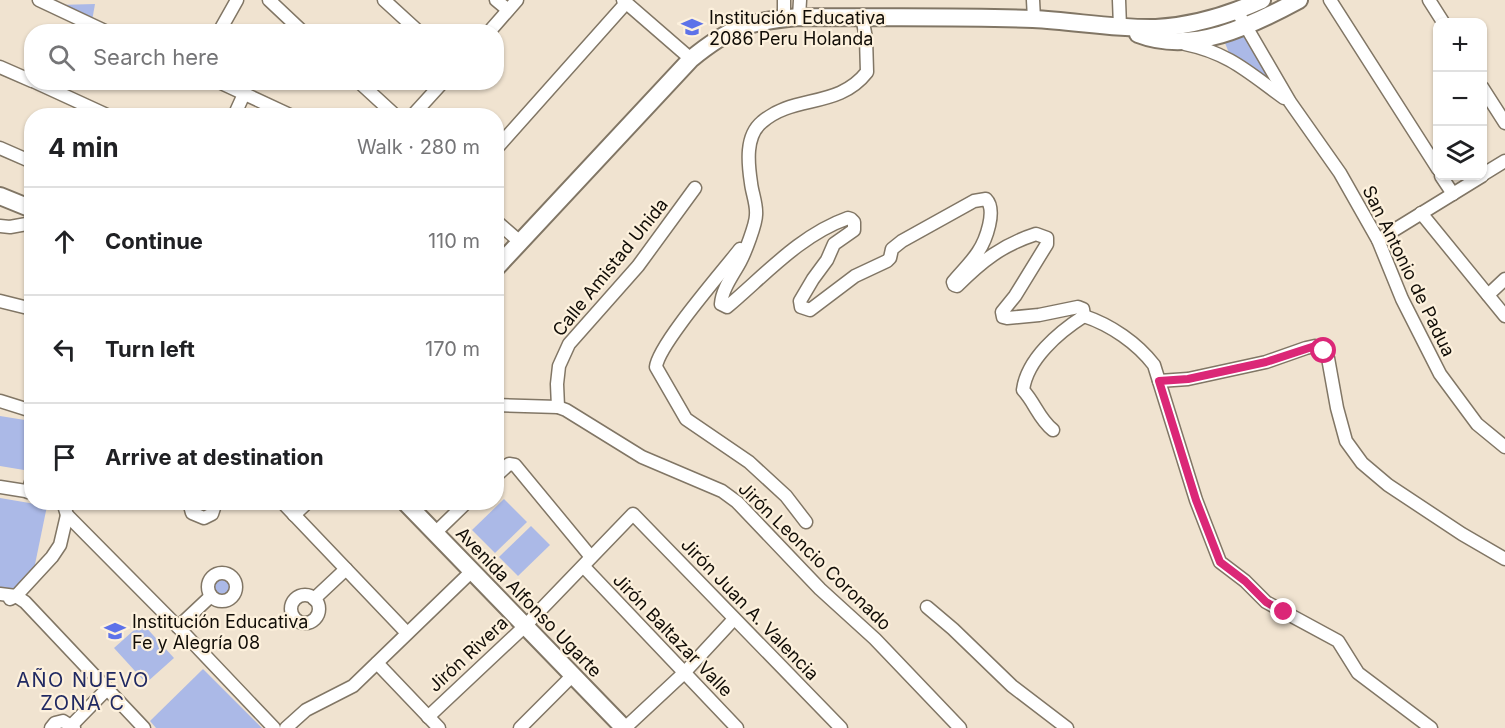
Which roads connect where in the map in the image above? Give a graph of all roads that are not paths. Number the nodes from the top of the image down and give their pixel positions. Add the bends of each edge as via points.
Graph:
1 (39, 0) edge
2 (237, 0) edge
3 (269, 0) edge
4 (384, 0) edge
5 (496, 0) edge
6 (517, 0) edge
7 (784, 0) edge
8 (800, 0) edge
9 (1033, 0) edge
10 (1119, 0) edge
11 (1262, 0) edge
12 (1299, 0) edge
13 (1330, 0) edge
14 (1429, 0) edge
15 (625, 2) edge
16 (508, 10) junction
17 (1237, 11) junction
18 (862, 17) junction
19 (791, 18) junction
20 (1210, 18) junction
21 (1440, 18) edge
22 (1034, 19) junction
23 (90, 24) edge
24 (224, 24) edge
25 (294, 24) edge
26 (410, 24) edge
27 (496, 24) edge
28 (1120, 27) junction
29 (1246, 27) junction
30 (1216, 35) junction
31 (1172, 42) junction
32 (1223, 56) junction
33 (691, 59) junction
34 (0, 67) edge
35 (24, 78) edge
36 (51, 90) edge
37 (236, 90) edge
38 (368, 90) edge
39 (436, 90) edge
40 (244, 94) junction
41 (1487, 95) edge
42 (1290, 102) junction
43 (91, 108) edge
44 (238, 108) edge
45 (275, 108) edge
46 (387, 108) edge
47 (419, 108) edge
48 (1505, 123) edge
49 (504, 140) edge
50 (0, 148) edge
51 (24, 158) edge
52 (1505, 161) edge
53 (1433, 163) edge
54 (1487, 172) edge
55 (1444, 180) edge
56 (1474, 180) edge
57 (695, 188) dead end
58 (1453, 194) junction
59 (0, 196) edge
60 (24, 206) edge
61 (1421, 213) junction
62 (24, 224) edge
63 (0, 226) edge
64 (504, 228) edge
65 (748, 239) junction
66 (1378, 240) junction
67 (519, 241) junction
68 (504, 259) edge
69 (1505, 279) edge
70 (1488, 295) junction
71 (0, 301) edge
72 (24, 307) edge
73 (1084, 316) junction
74 (1505, 316) edge
75 (1159, 381) junction
76 (0, 401) edge
77 (504, 405) edge
78 (558, 407) junction
79 (24, 408) edge
80 (1053, 430) dead end
81 (1505, 447) edge
82 (504, 470) edge
83 (0, 487) edge
84 (24, 488) edge
85 (65, 510) edge
86 (191, 510) edge
87 (213, 510) edge
88 (289, 510) edge
89 (299, 510) edge
90 (413, 510) edge
91 (459, 510) edge
92 (633, 514) joint
93 (67, 515) junction
94 (294, 515) junction
95 (806, 522) dead end
96 (435, 533) junction
97 (1505, 559) edge
98 (588, 562) junction
99 (346, 569) junction
100 (472, 571) junction
101 (0, 594) edge
102 (16, 596) junction
103 (211, 596) dead end
104 (314, 599) dead end
105 (0, 602) edge
106 (927, 607) dead end
107 (734, 618) junction
108 (525, 626) junction
109 (178, 627) junction
110 (407, 633) junction
111 (377, 663) junction
112 (684, 673) junction
113 (573, 675) junction
114 (107, 689) junction
115 (428, 717) junction
116 (73, 726) edge
117 (839, 727) edge
118 (1431, 727) edge
119 (51, 728) edge
120 (144, 728) edge
121 (274, 728) edge
122 (286, 728) edge
123 (439, 728) edge
124 (520, 728) edge
125 (624, 728) edge
126 (737, 728) edge
127 (960, 728) edge
128 (1067, 728) edge

1 - 23 street
2 - 24 street
3 - 25 street
4 - 26 street
5 - 16 street
6 - 16 street
7 - 19 street
8 - 19 street
9 - 22 street
10 - 28 street
11 - 17 street
12 - 29 street
13 - 53 street
14 - 21 street
15 - 33 street
15 - 49 street
16 - 27 street
17 - 20 street
17 - 29 street, San Antonio de Padua
18 - 19 street
18 - 22 street
18 - 65 street via 867,72 854,85 822,100 799,103 777,112 754,131 748,154 756,216
19 - 33 street via 730,30
20 - 28 street via 1157,28
20 - 30 street
22 - 28 street
28 - 31 street
29 - 30 street
29 - 42 street, San Antonio de Padua
30 - 31 street
30 - 32 street
31 - 32 street, San Antonio de Padua
32 - 42 street, San Antonio de Padua
33 - 67 street
34 - 35 street
36 - 43 street
37 - 40 street
38 - 46 street
39 - 47 street
40 - 44 street
40 - 45 street
41 - 48 street
42 - 66 street, San Antonio de Padua via 1340,173
50 - 51 street
52 - 54 street
55 - 58 street
56 - 58 street
57 - 78 street, Calle Amistad Unida via 638,266 569,344 559,366
58 - 61 street
59 - 60 street
61 - 66 street
61 - 70 street
62 - 63 street
64 - 67 street
65 - 73 street via 721,298 724,307 802,241 848,218 854,222 854,230 834,244 800,301 801,308 807,310 855,276 887,261 892,249 910,236 974,201 986,199 993,212 982,243 954,285 989,256 1021,239 1042,235 1047,244 1002,312 1003,317 1078,308 1083,309
65 - 95 street via 676,330 656,367 686,419 749,462 786,496
66 - 81 street, San Antonio de Padua via 1402,300 1440,374 1477,424
67 - 68 street
69 - 70 street
70 - 74 street
71 - 72 street
73 - 75 street via 1108,325 1142,352 1154,365
73 - 80 street via 1039,356 1025,379 1023,390 1043,422
75 - 97 street via 1188,379 1266,362 1306,348 1321,348 1328,358 1346,441 1362,463 1388,485
75 - 118 street via 1220,562 1266,602 1338,641 1358,673
76 - 79 street
77 - 78 street
78 - 127 street, Jirón Leoncio Coronado via 642,457 722,491 737,502
82 - 98 street, Jirón Baltazar Valle via 512,463
83 - 84 street
85 - 93 street
86 - 87 street via 204,518
88 - 94 street
89 - 94 street
90 - 96 street, Avenida Alfonso Ugarte
91 - 96 street
92 - 98 street, Jirón Rivera
92 - 107 street, Jirón Juan A. Valencia
93 - 102 street via 60,545
93 - 109 street
94 - 99 street
96 - 100 street, Avenida Alfonso Ugarte
98 - 108 street, Jirón Rivera
98 - 112 street, Jirón Baltazar Valle
99 - 104 street
99 - 110 street
100 - 108 street, Avenida Alfonso Ugarte
100 - 110 street
101 - 102 street
102 - 105 street
102 - 114 street
103 - 109 street
106 - 128 street via 1012,686
107 - 112 street
107 - 117 street, Jirón Juan A. Valencia
108 - 113 street, Avenida Alfonso Ugarte
108 - 115 street, Jirón Rivera
109 - 121 street
110 - 111 street
111 - 115 street
111 - 122 street via 353,686 306,710
112 - 125 street
112 - 126 street, Jirón Baltazar Valle
113 - 124 street
113 - 125 street, Avenida Alfonso Ugarte
114 - 116 street
114 - 120 street
115 - 123 street
116 - 119 street via 59,722

